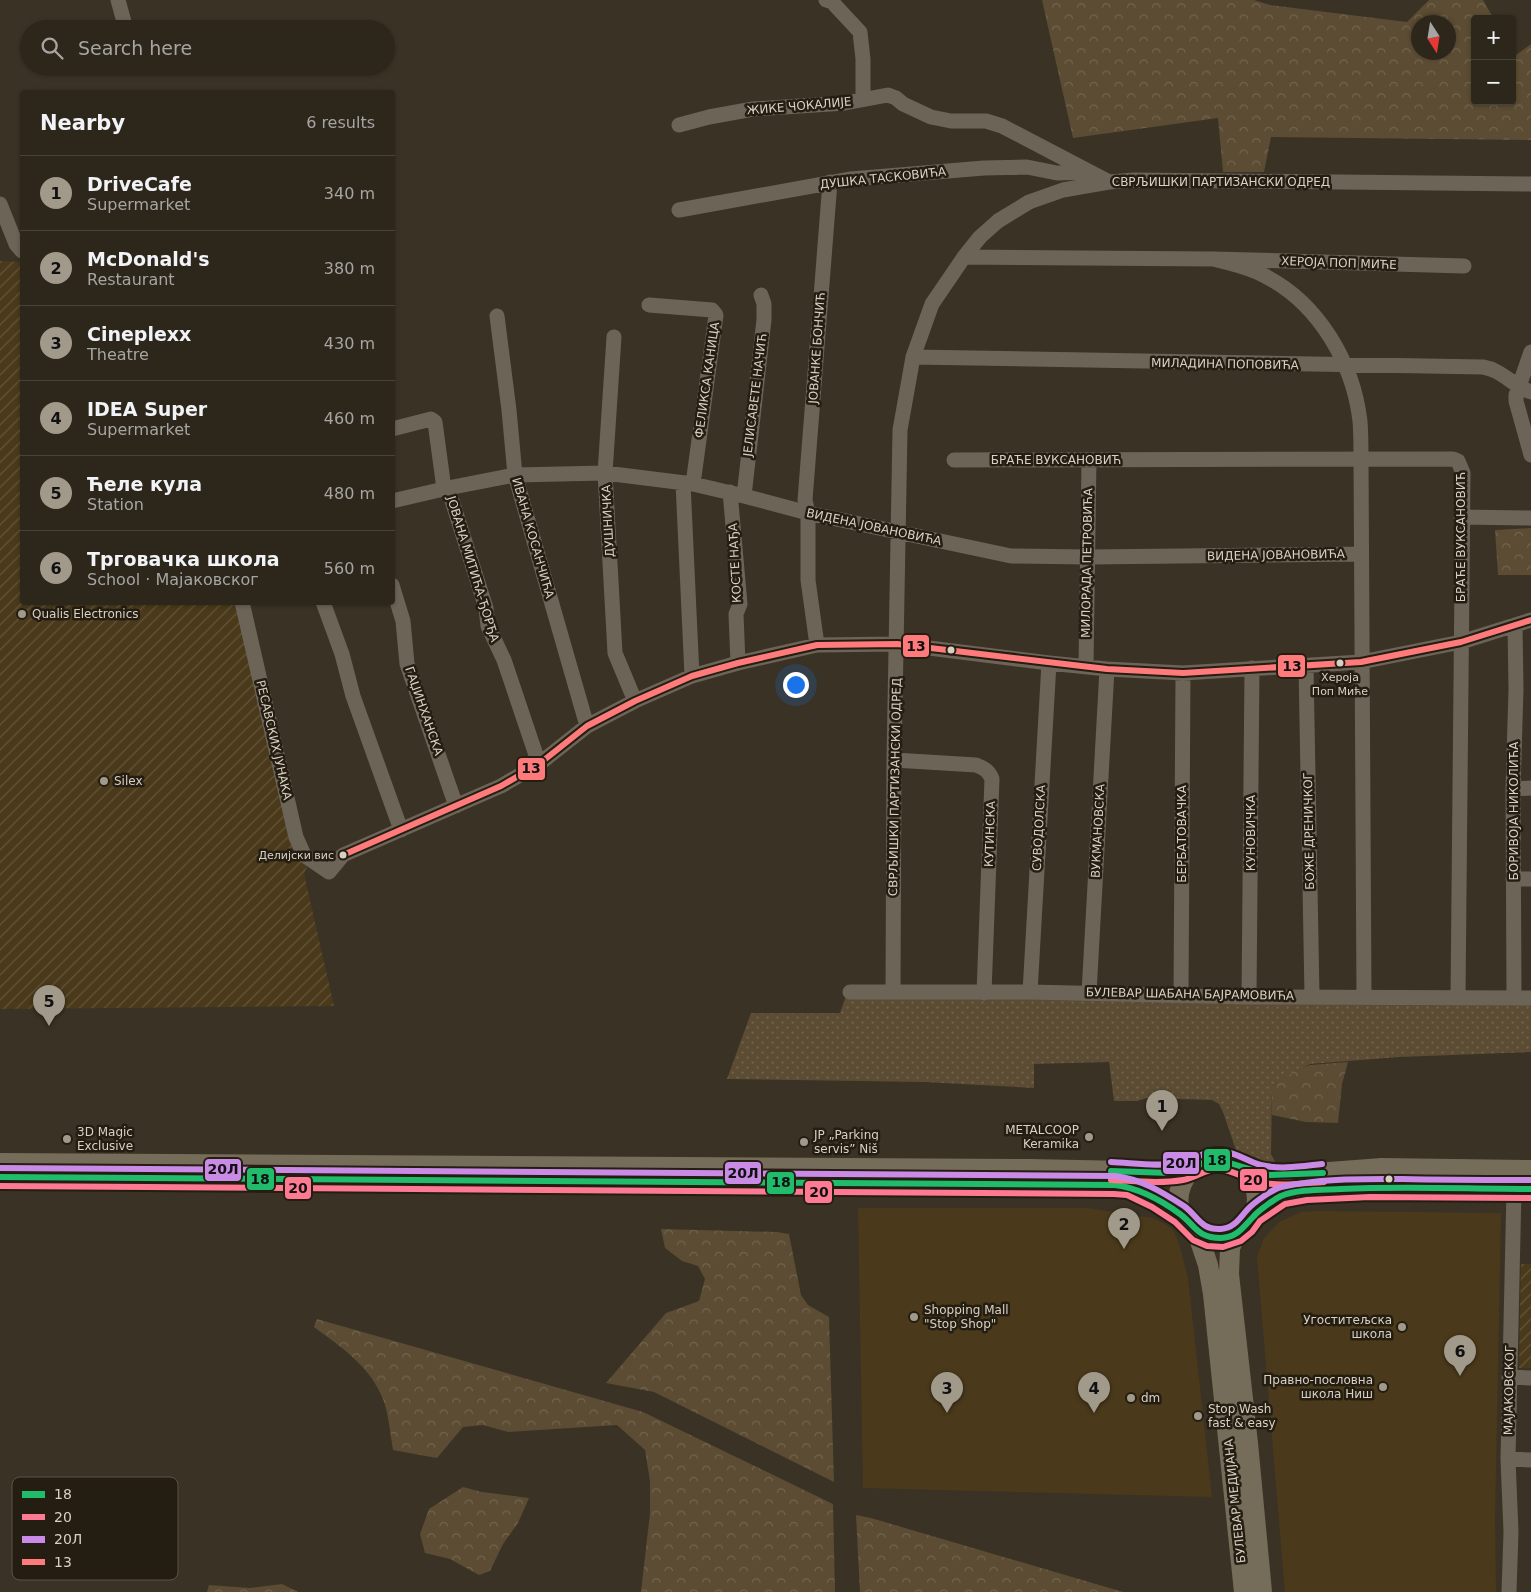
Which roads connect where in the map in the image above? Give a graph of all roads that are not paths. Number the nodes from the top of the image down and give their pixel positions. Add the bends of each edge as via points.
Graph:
1 (118, 0) edge
2 (826, 0) edge
3 (124, 20) edge
4 (864, 99) junction
5 (679, 125) dead end
6 (1089, 172) junction
7 (830, 182) junction
8 (1109, 182) junction
9 (1531, 184) edge
10 (0, 204) edge
11 (679, 210) dead end
12 (20, 249) edge
13 (964, 257) junction
14 (1214, 259) junction
15 (1464, 266) dead end
16 (761, 295) dead end
17 (649, 305) dead end
18 (497, 316) dead end
19 (614, 337) dead end
20 (1531, 352) edge
21 (913, 357) junction
22 (1345, 366) junction
23 (1525, 390) edge
24 (395, 428) edge
25 (1531, 455) edge
26 (1361, 459) junction
27 (954, 460) dead end
28 (1089, 460) junction
29 (605, 473) junction
30 (515, 476) junction
31 (688, 483) junction
32 (446, 488) junction
33 (737, 494) junction
34 (395, 500) edge
35 (808, 513) junction
36 (1461, 517) junction
37 (1531, 518) edge
38 (899, 533) junction
39 (1360, 554) junction
40 (1088, 557) junction
41 (395, 596) edge
42 (243, 605) edge
43 (325, 605) edge
44 (1531, 620) edge
45 (1515, 625) junction
46 (1461, 642) junction
47 (897, 644) junction
48 (817, 645) junction
49 (1361, 662) junction
50 (738, 663) junction
51 (1049, 663) junction
52 (1306, 666) junction
53 (1086, 667) junction
54 (1252, 668) junction
55 (1107, 669) junction
56 (1183, 673) junction
57 (692, 676) junction
58 (1524, 689) edge
59 (635, 701) junction
60 (587, 726) junction
61 (894, 760) junction
62 (539, 764) junction
63 (1531, 788) edge
64 (1513, 789) junction
65 (456, 806) junction
66 (401, 830) junction
67 (1513, 879) junction
68 (1531, 879) edge
69 (850, 992) dead end
70 (893, 992) junction
71 (1030, 992) junction
72 (984, 993) junction
73 (1089, 993) junction
74 (1181, 996) junction
75 (1312, 996) junction
76 (1364, 996) junction
77 (1249, 997) junction
78 (1458, 998) junction
79 (1514, 998) junction
80 (1531, 998) edge
81 (0, 1163) edge
82 (1191, 1169) junction
83 (1244, 1169) junction
84 (1531, 1170) edge
85 (0, 1177) edge
86 (1522, 1189) edge
87 (1182, 1215) junction
88 (1254, 1215) junction
89 (1197, 1232) junction
90 (1236, 1234) junction
91 (1509, 1377) junction
92 (1531, 1378) edge
93 (1508, 1459) junction
94 (1531, 1460) edge
95 (1244, 1592) edge
96 (1262, 1592) edge
97 (1509, 1592) edge

1 - 3 street
2 - 4 street via 832,2 860,32
4 - 5 street, ЖИКЕ ЧОКАЛИЈЕ via 753,109
4 - 6 street, ЖИКЕ ЧОКАЛИЈЕ via 888,95 931,117 951,121 986,121 1002,126
6 - 7 street, ДУШКА ТАСКОВИЋА via 1057,173 1027,167 984,168
6 - 8 street, ЖИКЕ ЧОКАЛИЈЕ
7 - 11 street, ДУШКА ТАСКОВИЋА
7 - 35 street, ЈОВАНКЕ БОНЧИЋ via 805,500
8 - 9 street, СВРЉИШКИ ПАРТИЗАНСКИ ОДРЕД
8 - 13 street, СВРЉИШКИ ПАРТИЗАНСКИ ОДРЕД via 1063,190 1029,202 998,220
10 - 12 street
13 - 14 street, ХЕРОЈА ПОП МИЋЕ
13 - 21 street, СВРЉИШКИ ПАРТИЗАНСКИ ОДРЕД via 932,304
14 - 15 street, ХЕРОЈА ПОП МИЋЕ
14 - 22 street, ХЕРОЈА ПОП МИЋЕ via 1265,275 1282,286 1317,318
16 - 33 street, ЈЕЛИСАВЕТЕ НАЧИЋ via 764,320
17 - 31 street, ФЕЛИКСА КАНИЦА via 706,309 716,315
18 - 30 street, ИВАНА КОСАНЧИЋА
19 - 29 street, ДУШНИЧКА
20 - 23 street
21 - 22 street, МИЛАДИНА ПОПОВИЋА
21 - 38 street, СВРЉИШКИ ПАРТИЗАНСКИ ОДРЕД via 900,430
22 - 23 street, МИЛАДИНА ПОПОВИЋА via 1483,367 1499,372
22 - 26 street, ХЕРОЈА ПОП МИЋЕ via 1360,421
23 - 25 street via 1516,395 1516,406
24 - 32 street, ЈОВАНА МИТИЋА-ЂОРЂА via 431,419 435,422
26 - 28 street, БРАЋЕ ВУКСАНОВИЋ
26 - 36 street, БРАЋЕ ВУКСАНОВИЋ via 1458,461 1463,473
26 - 39 street, ХЕРОЈА ПОП МИЋЕ
27 - 28 street, БРАЋЕ ВУКСАНОВИЋ
28 - 40 street, МИЛОРАДА ПЕТРОВИЋА
29 - 30 street, ВИДЕНА ЈОВАНОВИЋА
29 - 31 street, ВИДЕНА ЈОВАНОВИЋА
29 - 59 street, ДУШНИЧКА via 616,653
30 - 32 street, ВИДЕНА ЈОВАНОВИЋА
30 - 60 street, ИВАНА КОСАНЧИЋА
31 - 33 street, ВИДЕНА ЈОВАНОВИЋА
31 - 57 street, ФЕЛИКСА КАНИЦА
32 - 34 street, ВИДЕНА ЈОВАНОВИЋА
32 - 62 street, ЈОВАНА МИТИЋА-ЂОРЂА via 486,608 488,626 504,660
33 - 35 street, ВИДЕНА ЈОВАНОВИЋА
33 - 50 street, КОСТЕ НАЂА
35 - 38 street, ВИДЕНА ЈОВАНОВИЋА
35 - 48 street, ЈОВАНКЕ БОНЧИЋ via 808,580
36 - 37 street
36 - 46 street, БРАЋЕ ВУКСАНОВИЋ
38 - 40 street, ВИДЕНА ЈОВАНОВИЋА via 1012,556
38 - 47 street, СВРЉИШКИ ПАРТИЗАНСКИ ОДРЕД
39 - 40 street, ВИДЕНА ЈОВАНОВИЋА
39 - 49 street, ХЕРОЈА ПОП МИЋЕ
40 - 53 street, МИЛОРАДА ПЕТРОВИЋА
41 - 65 street, ГАЏИНХАНСКА via 403,621 407,664
42 - 66 street, РЕСАВСКИХ ЈУНАКА via 296,837 304,855 328,872 342,855
43 - 66 street via 353,696
44 - 45 street
45 - 46 street
45 - 58 street, БОРИВОЈА НИКОЛИЋА
46 - 49 street
46 - 78 street, БРАЋЕ ВУКСАНОВИЋ
47 - 48 street
47 - 51 street
47 - 61 street, СВРЉИШКИ ПАРТИЗАНСКИ ОДРЕД
48 - 50 street
49 - 52 street
49 - 76 street, ХЕРОЈА ПОП МИЋЕ
50 - 57 street
51 - 53 street
51 - 71 street, СУВОДОЛСКА
52 - 54 street
52 - 75 street, БОЖЕ ДРЕНИЧКОГ
53 - 55 street
54 - 56 street
54 - 77 street, КУНОВИЧКА
55 - 56 street
55 - 73 street, ВУКМАНОВСКА
56 - 74 street, БЕРБАТОВАЧКА
57 - 59 street
58 - 64 street, БОРИВОЈА НИКОЛИЋА
59 - 60 street
60 - 62 street
61 - 70 street, СВРЉИШКИ ПАРТИЗАНСКИ ОДРЕД
61 - 72 street, КУТИНСКА via 976,765 983,767 992,779
62 - 65 street
63 - 64 street
64 - 67 street, БОРИВОЈА НИКОЛИЋА
65 - 66 street
67 - 68 street
67 - 79 street, БОРИВОЈА НИКОЛИЋА
69 - 70 street, БУЛЕВАР ШАБАНА БАЈРАМОВИЋА
70 - 72 street, БУЛЕВАР ШАБАНА БАЈРАМОВИЋА
71 - 72 street, БУЛЕВАР ШАБАНА БАЈРАМОВИЋА
71 - 73 street, БУЛЕВАР ШАБАНА БАЈРАМОВИЋА
73 - 74 street, БУЛЕВАР ШАБАНА БАЈРАМОВИЋА
74 - 77 street, БУЛЕВАР ШАБАНА БАЈРАМОВИЋА
75 - 76 street, БУЛЕВАР ШАБАНА БАЈРАМОВИЋА
75 - 77 street, БУЛЕВАР ШАБАНА БАЈРАМОВИЋА
76 - 78 street, БУЛЕВАР ШАБАНА БАЈРАМОВИЋА
78 - 79 street, БУЛЕВАР ШАБАНА БАЈРАМОВИЋА
79 - 80 street, БУЛЕВАР ШАБАНА БАЈРАМОВИЋА
81 - 82 main road via 1020,1169 1156,1173
82 - 83 main road via 1201,1163 1225,1160
82 - 87 main road via 1179,1191
83 - 84 main road via 1276,1176 1382,1168
83 - 88 main road via 1257,1191
85 - 87 main road via 1115,1185 1153,1197
86 - 88 main road via 1306,1191 1281,1196
86 - 91 street, МАЈАКОВСКОГ
87 - 89 main road
88 - 90 main road
89 - 90 main road via 1223,1238
89 - 95 main road, БУЛЕВАР МЕДИЈАНА via 1214,1294
90 - 96 main road, БУЛЕВАР МЕДИЈАНА via 1230,1248 1229,1274
91 - 92 street
91 - 93 street, МАЈАКОВСКОГ
93 - 94 street
93 - 97 street, МАЈАКОВСКОГ

